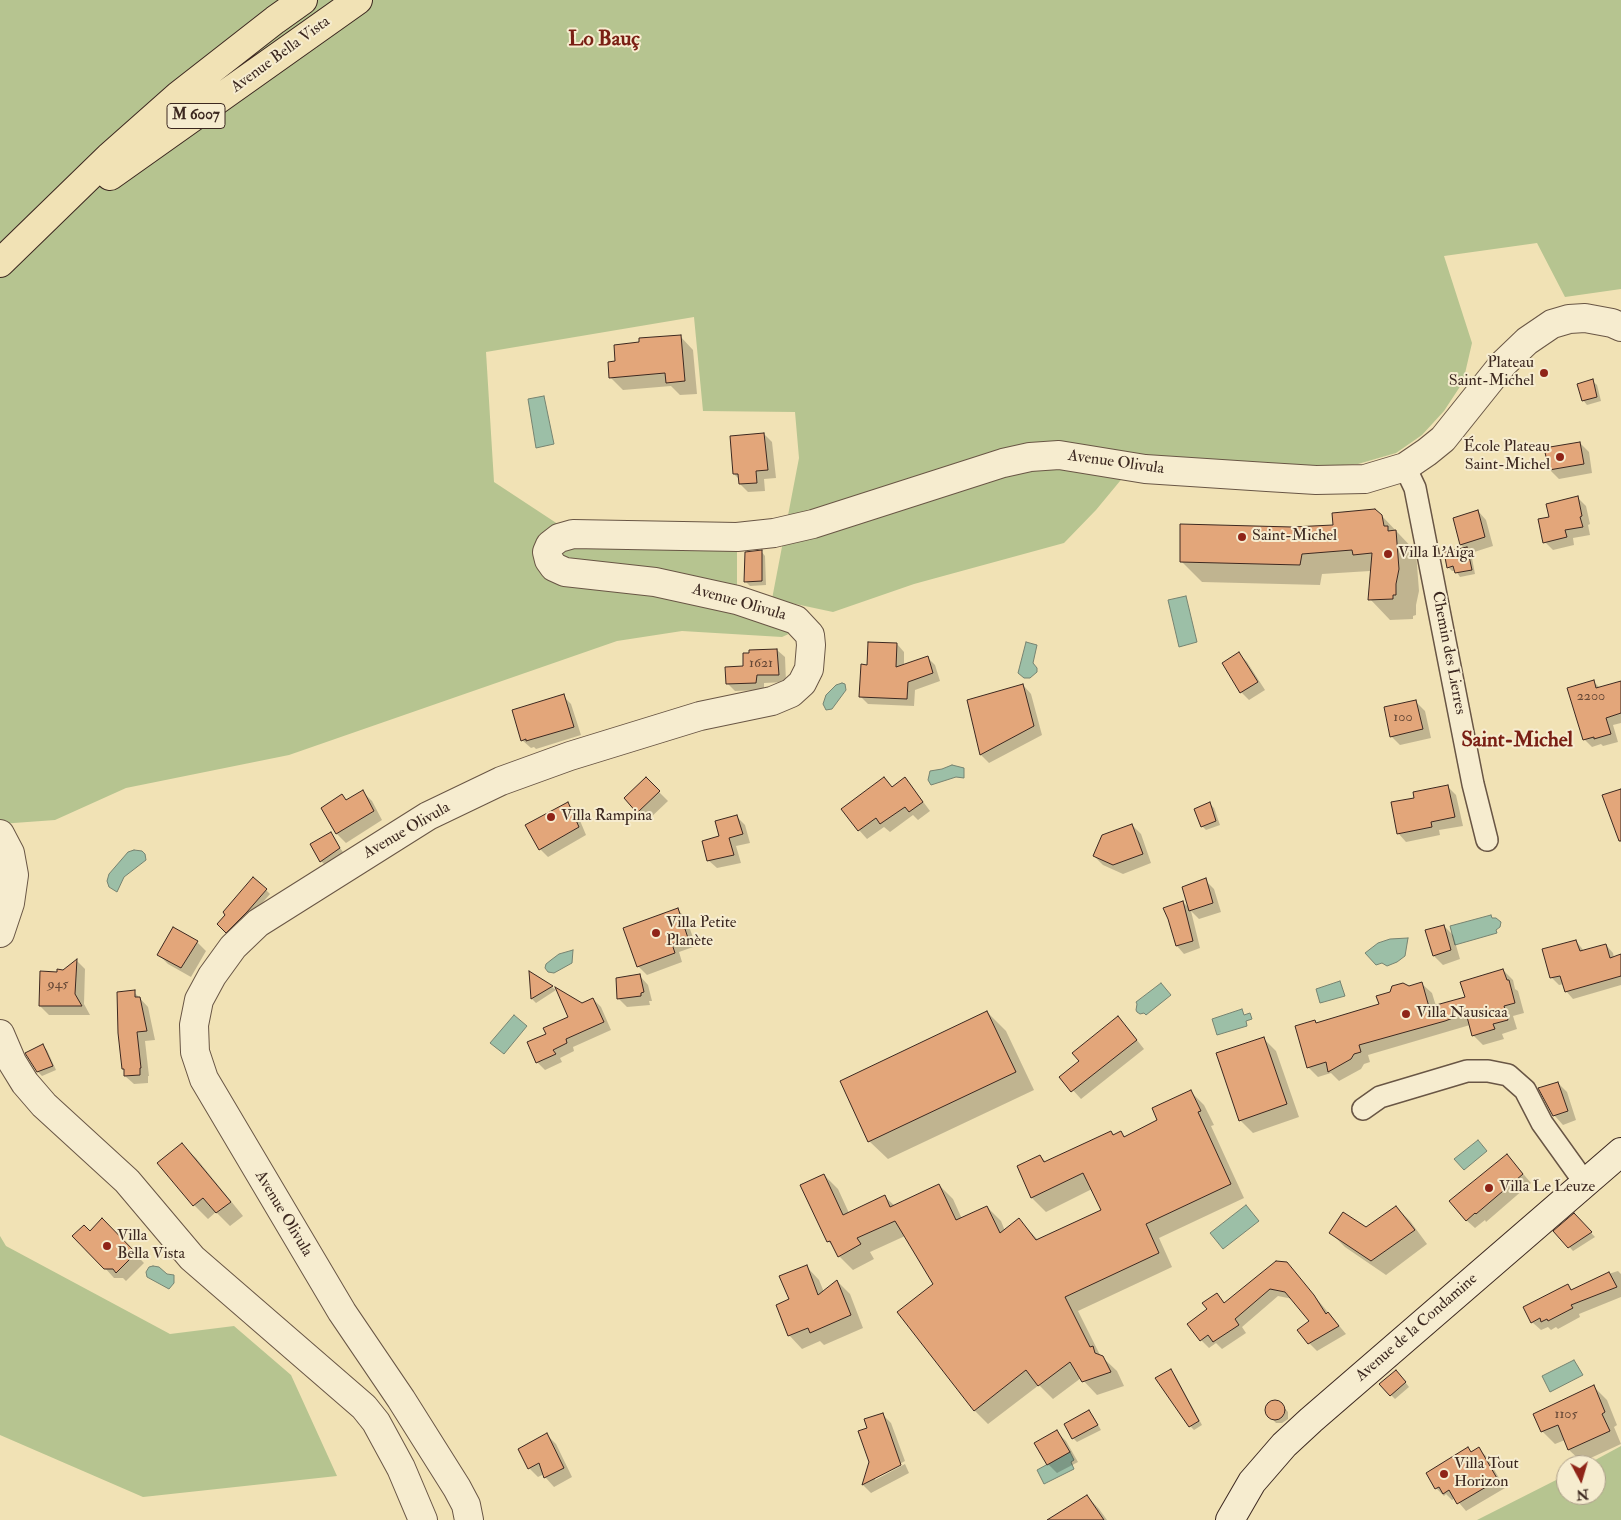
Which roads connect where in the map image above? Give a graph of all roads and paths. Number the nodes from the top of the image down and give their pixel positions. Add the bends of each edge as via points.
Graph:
1 (303, 0) edge
2 (358, 0) edge
3 (33, 230) junction
4 (0, 263) edge
5 (1621, 327) edge
6 (1405, 467) junction
7 (0, 834) edge
8 (1487, 840) dead end
9 (0, 933) edge
10 (0, 1034) edge
11 (1363, 1109) dead end
12 (1621, 1152) edge
13 (1585, 1183) junction
14 (423, 1520) edge
15 (469, 1520) edge
16 (1230, 1520) edge

1 - 3 main road, Avenue Bella Vista / M 6007 via 179,95
2 - 3 main road, Avenue Bella Vista / M 6007
3 - 4 main road, Avenue Bella Vista / M 6007
5 - 6 street, Avenue Olivula via 1584,318 1569,318 1552,324 1527,341 1503,364 1443,439
6 - 8 street, Chemin des Lierres via 1415,488
6 - 15 street, Avenue Olivula via 1365,479 1316,480 1145,469 1058,455 1030,457 774,534 737,537 573,534 558,538 550,545 549,560 554,567 565,572 655,582 737,600 796,620 810,634 809,668 802,683 791,693 772,701 700,716 561,759 501,781 428,816 258,923 233,947 212,976 199,1000 194,1025 195,1052 204,1079 342,1312 457,1488
7 - 9 street via 10,853 14,875 10,903
10 - 14 street via 25,1083 44,1105 127,1181 192,1258 364,1407 401,1468
11 - 13 street via 1380,1097 1467,1071 1508,1075 1525,1090 1542,1123
12 - 13 street, Avenue de la Condamine
13 - 16 street, Avenue de la Condamine via 1284,1445 1252,1482

